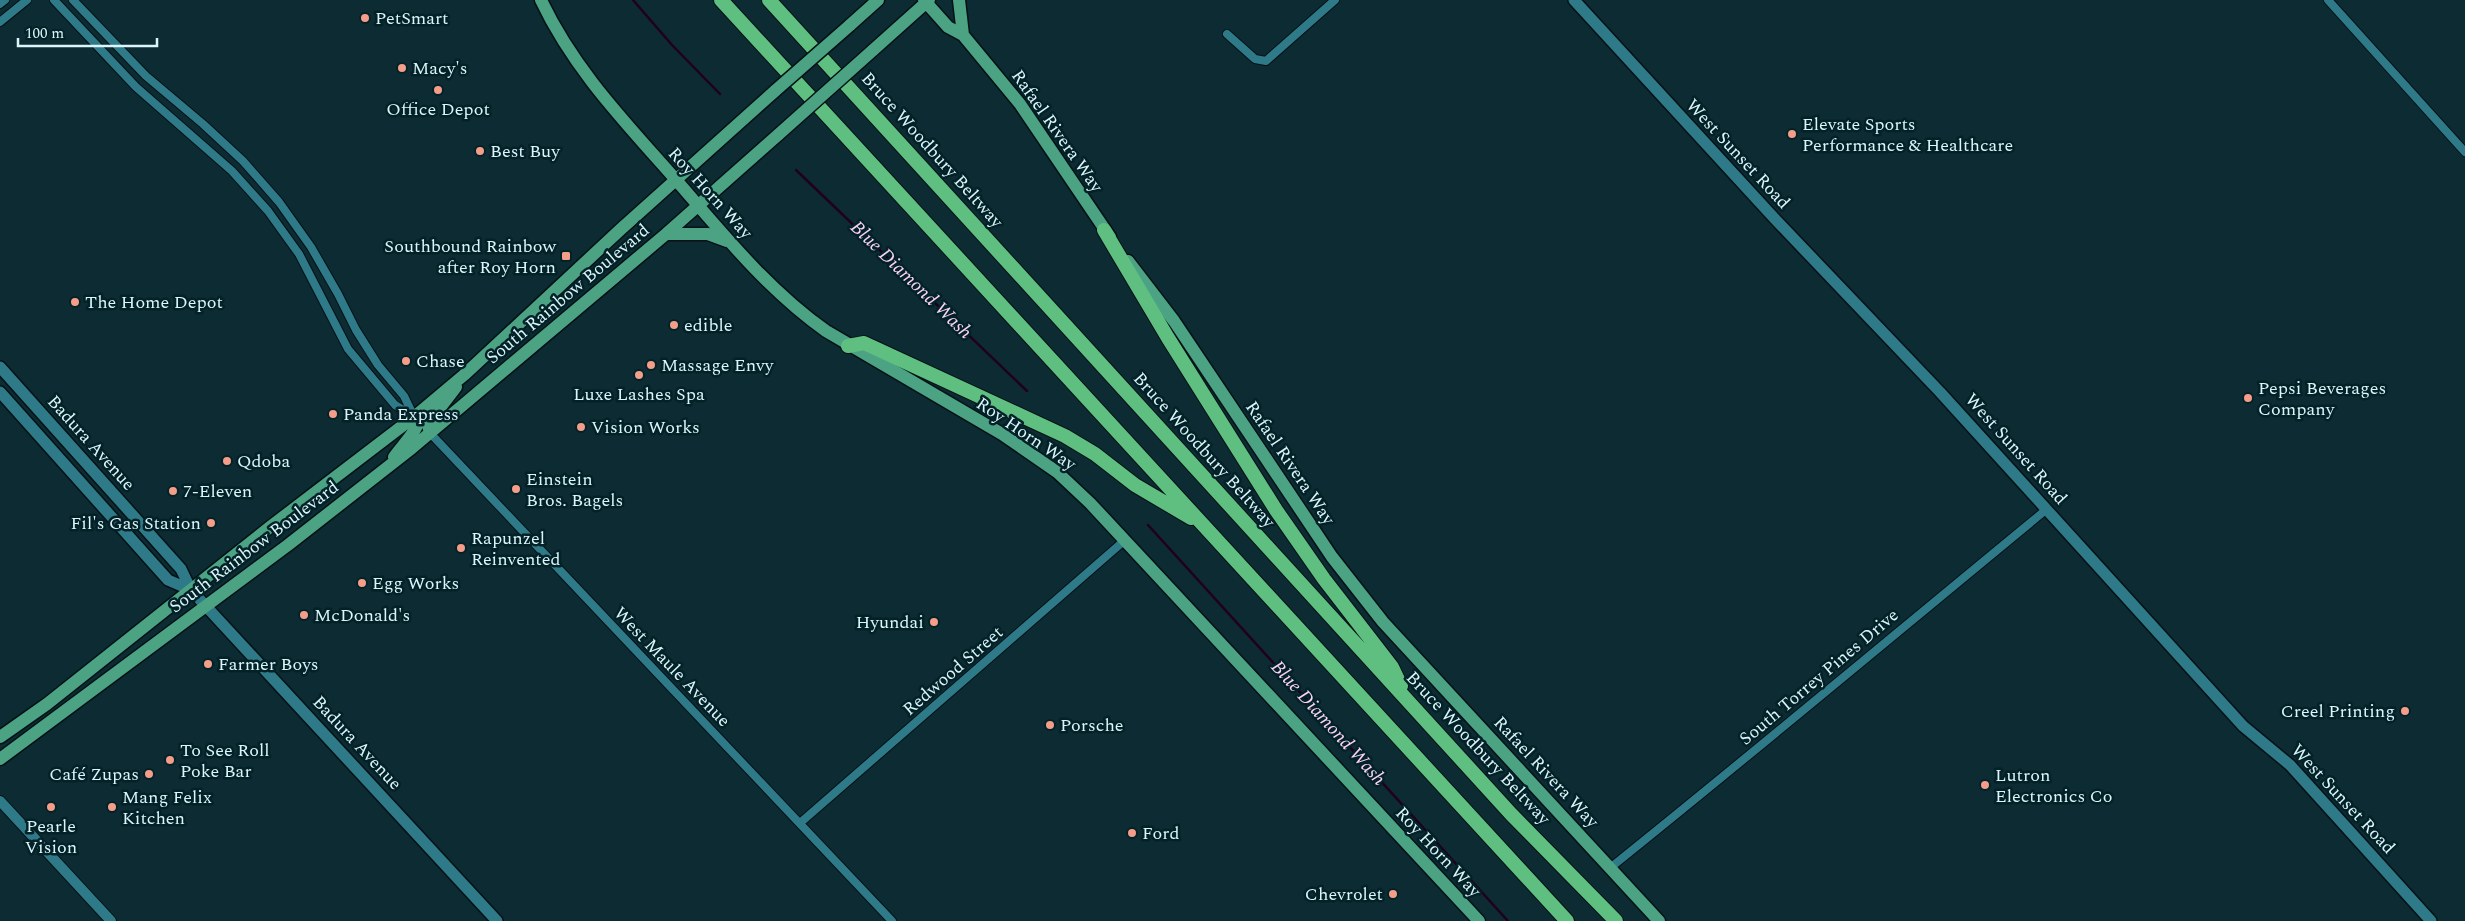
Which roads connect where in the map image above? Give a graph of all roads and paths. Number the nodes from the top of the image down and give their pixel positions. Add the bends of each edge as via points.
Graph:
1 (5, 0) edge
2 (27, 0) edge
3 (54, 0) edge
4 (73, 0) edge
5 (541, 0) edge
6 (721, 0) edge
7 (769, 0) edge
8 (878, 0) edge
9 (959, 0) edge
10 (1335, 0) edge
11 (1574, 0) edge
12 (2328, 0) edge
13 (927, 1) edge
14 (0, 4) edge
15 (0, 22) edge
16 (1227, 34) dead end
17 (962, 35) junction
18 (2465, 152) edge
19 (676, 180) junction
20 (698, 206) junction
21 (1104, 230) junction
22 (666, 234) junction
23 (731, 242) junction
24 (848, 346) junction
25 (0, 367) edge
26 (464, 375) junction
27 (0, 392) edge
28 (414, 417) junction
29 (430, 433) junction
30 (386, 467) junction
31 (93, 471) junction
32 (80, 482) junction
33 (2047, 509) junction
34 (1203, 524) junction
35 (1125, 540) junction
36 (190, 590) junction
37 (204, 605) junction
38 (1408, 700) junction
39 (31, 715) junction
40 (0, 737) edge
41 (0, 747) edge
42 (0, 759) edge
43 (0, 801) edge
44 (800, 823) junction
45 (1610, 868) junction
46 (111, 921) edge
47 (497, 921) edge
48 (892, 921) edge
49 (1479, 921) edge
50 (1567, 921) edge
51 (1616, 921) edge
52 (1659, 921) edge
53 (2431, 921) edge

1 - 14 street
2 - 15 street
3 - 28 street via 136,87 226,165 268,211 298,254 348,349 394,404
4 - 28 street via 146,76 243,161 279,202 311,247 356,330 378,365 404,396
5 - 19 main road, Roy Horn Way via 561,40 583,72
6 - 34 highway
7 - 38 highway, Bruce Woodbury Beltway
8 - 19 main road, South Rainbow Boulevard, bridge
9 - 17 main road
10 - 16 street via 1266,62 1255,59
11 - 33 main road, West Sunset Road
12 - 18 street
13 - 17 main road, Rafael Rivera Way via 948,26
13 - 20 main road, South Rainbow Boulevard, bridge
17 - 21 main road, Rafael Rivera Way via 1020,104
19 - 20 main road, Roy Horn Way
19 - 26 main road, South Rainbow Boulevard
20 - 22 main road, South Rainbow Boulevard
20 - 23 main road, Roy Horn Way
21 - 38 highway via 1276,510 1392,667
21 - 45 main road, Rafael Rivera Way via 1174,321 1296,506 1373,609
22 - 23 main road via 708,234
22 - 29 main road, South Rainbow Boulevard
23 - 24 main road, Roy Horn Way via 786,300
24 - 34 highway via 864,342 1065,436 1135,485
24 - 35 main road, Roy Horn Way via 1002,434 1056,472
25 - 31 main road, Badura Avenue
26 - 28 main road, South Rainbow Boulevard
26 - 29 main road via 428,424
27 - 32 main road, Badura Avenue
28 - 30 main road via 418,422 417,430 405,440
28 - 36 main road, South Rainbow Boulevard
29 - 30 main road, South Rainbow Boulevard
29 - 44 street, West Maule Avenue
30 - 37 main road, South Rainbow Boulevard via 288,545
31 - 32 main road
31 - 36 main road, Badura Avenue via 181,569
32 - 36 main road, Badura Avenue via 168,580
33 - 45 street, South Torrey Pines Drive
33 - 53 main road, West Sunset Road via 2243,726 2290,765
34 - 50 highway
35 - 44 street, Redwood Street
35 - 49 main road, Roy Horn Way
36 - 37 main road, Badura Avenue
36 - 39 main road, South Rainbow Boulevard
37 - 42 main road, South Rainbow Boulevard
37 - 47 main road, Badura Avenue
38 - 51 highway, Bruce Woodbury Beltway via 1511,814
39 - 40 main road, South Rainbow Boulevard
39 - 41 main road
43 - 46 street
44 - 48 street, West Maule Avenue
45 - 52 main road, Rafael Rivera Way

